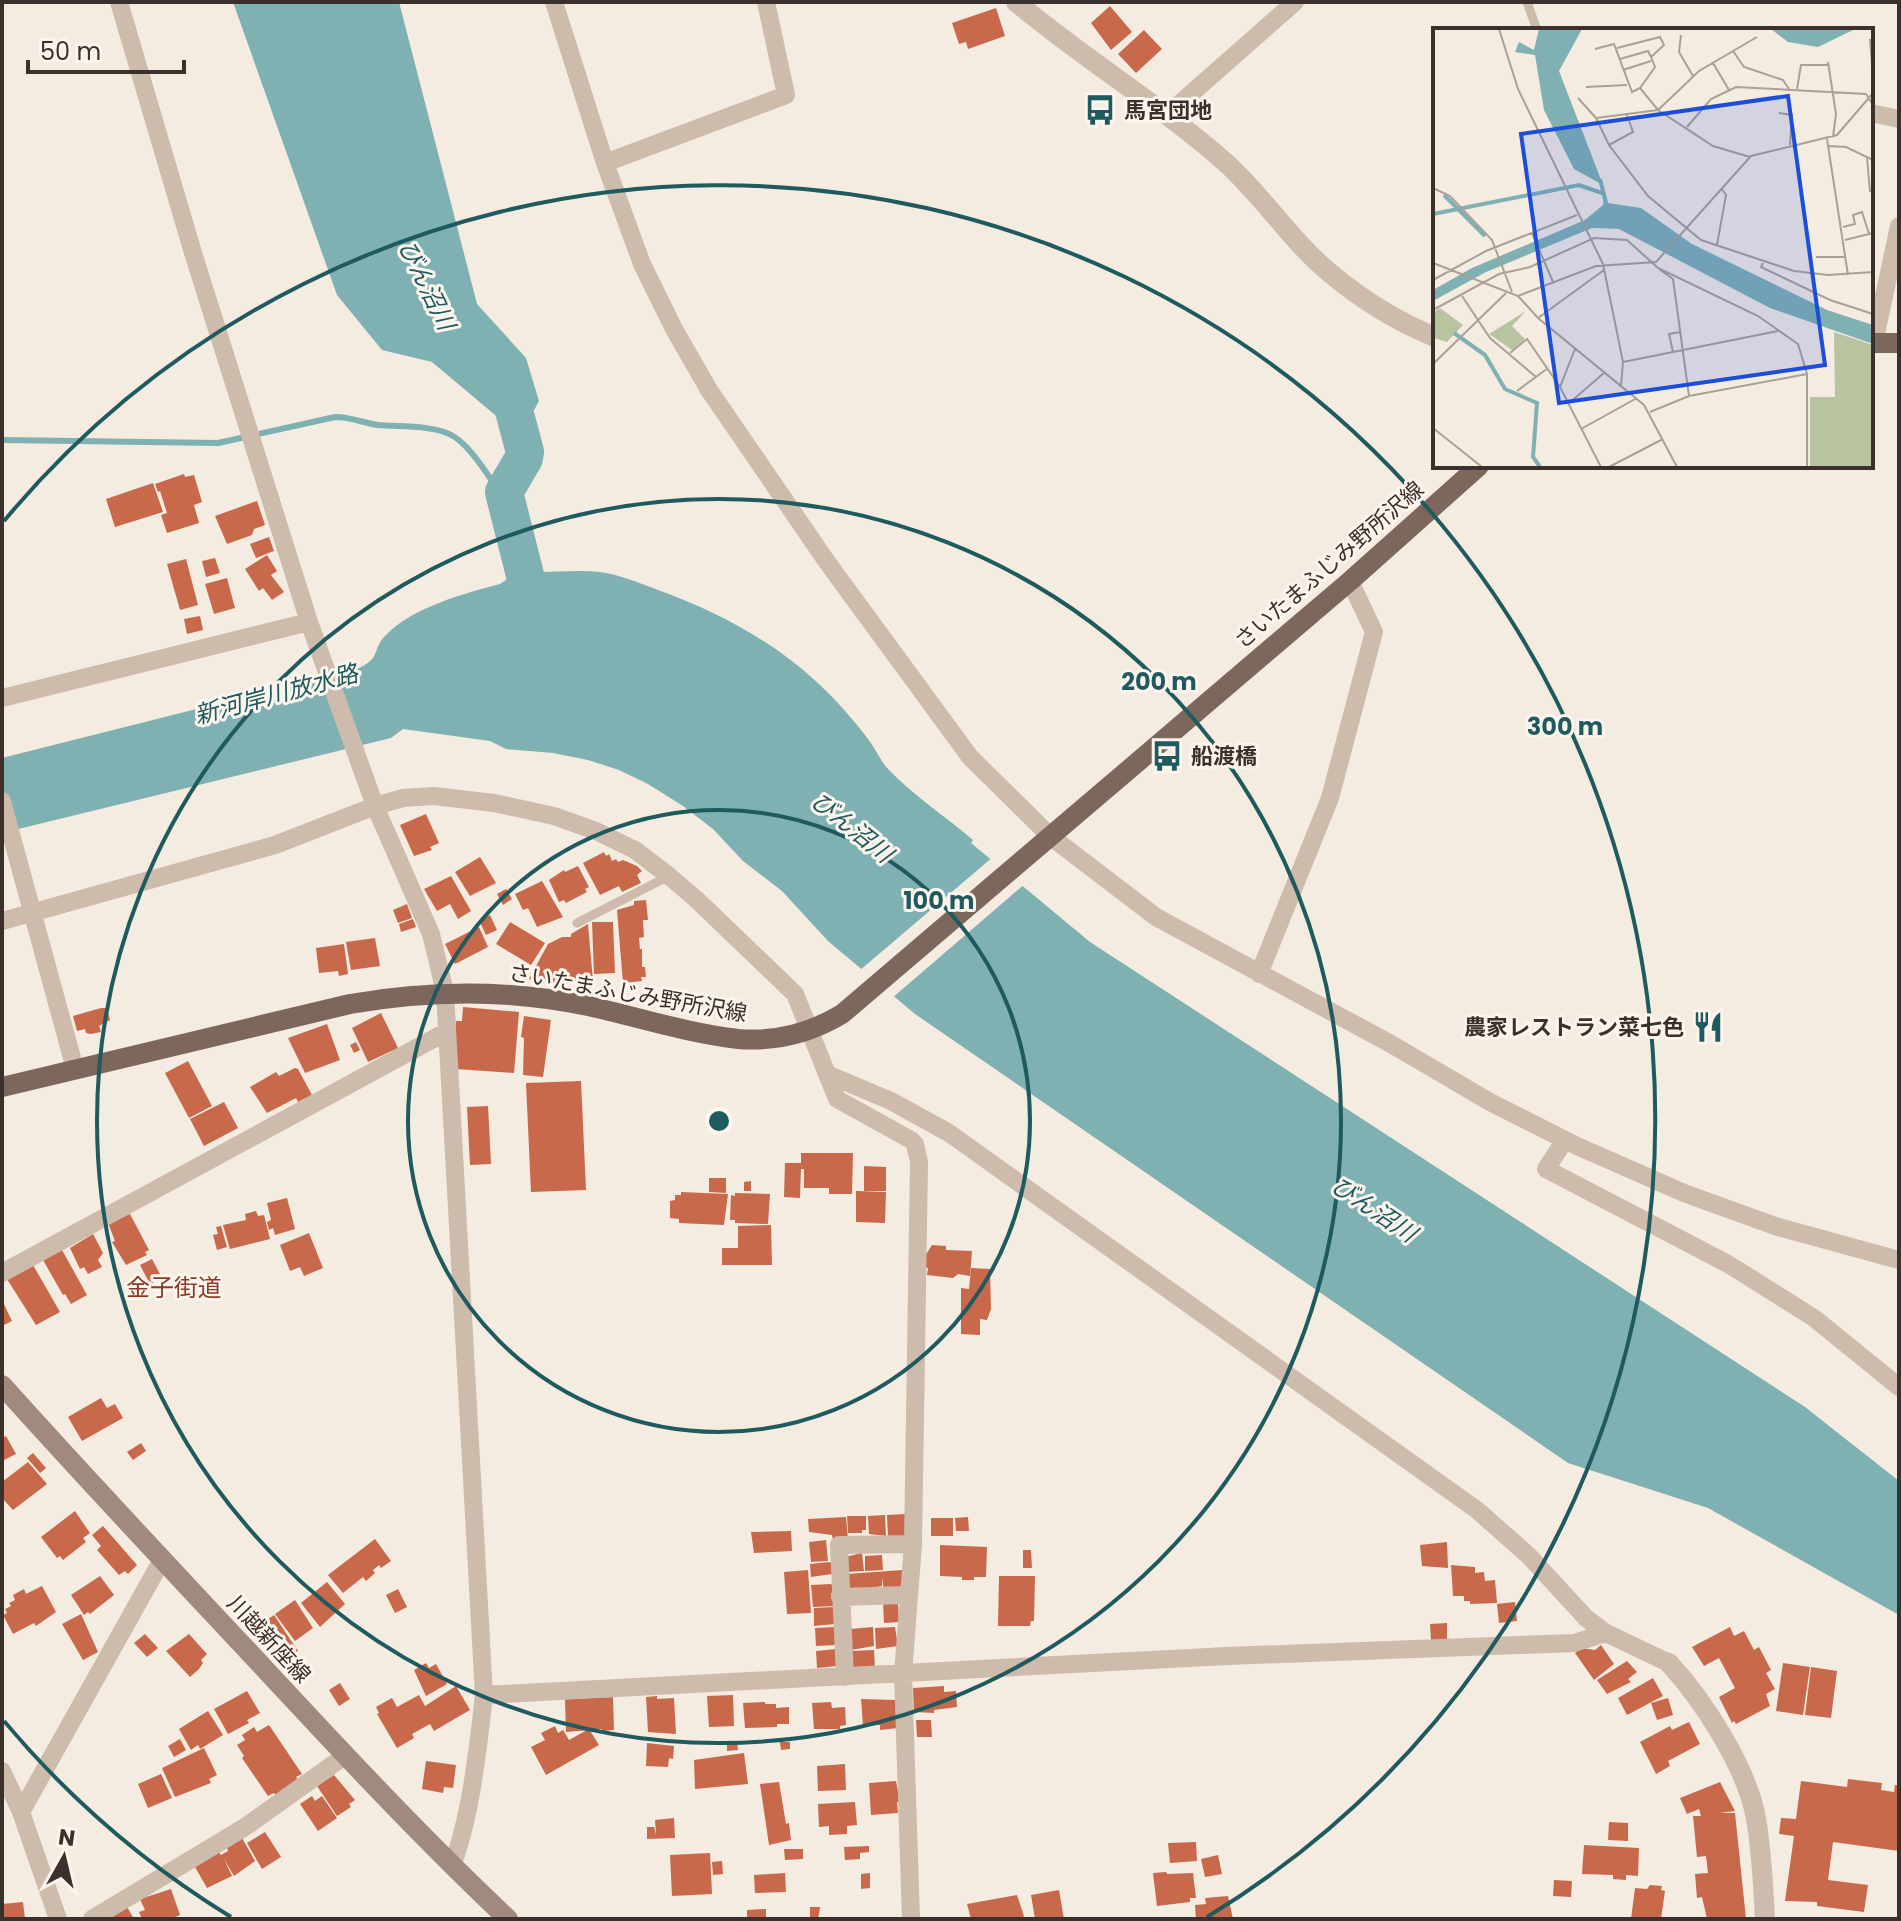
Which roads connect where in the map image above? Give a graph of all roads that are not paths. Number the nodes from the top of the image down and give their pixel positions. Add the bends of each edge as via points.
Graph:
1 (119, 2) edge
2 (554, 2) edge
3 (766, 2) edge
4 (1016, 2) edge
5 (1295, 2) edge
6 (1527, 2) edge
7 (1536, 28) edge
8 (1873, 113) edge
9 (1168, 114) junction
10 (1899, 119) edge
11 (605, 163) junction
12 (1899, 226) edge
13 (1433, 336) edge
14 (1873, 339) edge
15 (1873, 343) edge
16 (1899, 343) edge
17 (1477, 468) edge
18 (1350, 581) junction
19 (312, 628) junction
20 (2, 698) edge
21 (2, 801) edge
22 (375, 806) junction
23 (1046, 839) junction
24 (669, 876) junction
25 (34, 913) junction
26 (2, 921) edge
27 (577, 923) dead end
28 (1259, 974) junction
29 (445, 992) junction
30 (808, 1031) junction
31 (446, 1032) junction
32 (75, 1069) junction
33 (827, 1074) junction
34 (2, 1087) edge
35 (1565, 1140) junction
36 (1899, 1260) edge
37 (2, 1273) edge
38 (2, 1385) edge
39 (1899, 1387) edge
40 (913, 1544) junction
41 (162, 1560) junction
42 (907, 1595) junction
43 (840, 1597) junction
44 (1606, 1633) junction
45 (1669, 1663) joint
46 (903, 1674) junction
47 (845, 1677) junction
48 (484, 1695) junction
49 (346, 1755) junction
50 (2, 1771) edge
51 (21, 1812) junction
52 (452, 1866) junction
53 (58, 1919) edge
54 (92, 1919) edge
55 (508, 1919) edge
56 (911, 1919) edge
57 (1765, 1919) edge

1 - 19 street
2 - 11 street
3 - 11 street via 786,95
4 - 9 street
5 - 9 street
6 - 7 lane
8 - 10 street
9 - 13 street via 1228,165 1329,272 1365,299
11 - 23 street via 642,264 709,390 970,757
12 - 14 street
15 - 16 main road
17 - 18 main road, さいたまふじみ野所沢線
18 - 23 main road, さいたまふじみ野所沢線
18 - 28 street via 1374,632 1330,798
19 - 20 street
19 - 22 street
21 - 25 street
22 - 24 street via 434,796 554,816 635,850
22 - 25 street via 275,845
22 - 29 street via 431,934
23 - 28 street via 1156,917
23 - 30 main road, さいたまふじみ野所沢線 via 842,1014
24 - 27 lane
24 - 30 street via 795,994
25 - 26 street
25 - 32 street
28 - 35 street
29 - 30 main road, さいたまふじみ野所沢線 via 542,997 738,1039 769,1040
29 - 31 street
29 - 32 main road, さいたまふじみ野所沢線 via 350,1004
30 - 33 street
31 - 37 street
31 - 48 street
32 - 34 main road, さいたまふじみ野所沢線
33 - 40 street via 837,1099 911,1140 917,1153
33 - 44 street via 949,1133 1112,1248 1477,1510
35 - 36 street via 1697,1198
35 - 39 street via 1546,1169 1728,1264 1814,1318
38 - 41 main road, 川越新座線
40 - 42 street
40 - 43 street via 839,1545
41 - 49 main road, 川越新座線
41 - 51 street
42 - 43 street
42 - 46 street
43 - 47 street
44 - 45 street
44 - 46 street via 1574,1643
45 - 57 street via 1695,1694 1748,1789 1756,1819
46 - 47 street
46 - 56 street
47 - 48 street
48 - 52 street
49 - 52 main road, 川越新座線
49 - 54 street via 245,1827
50 - 51 street
51 - 53 street
52 - 55 main road, 川越新座線

